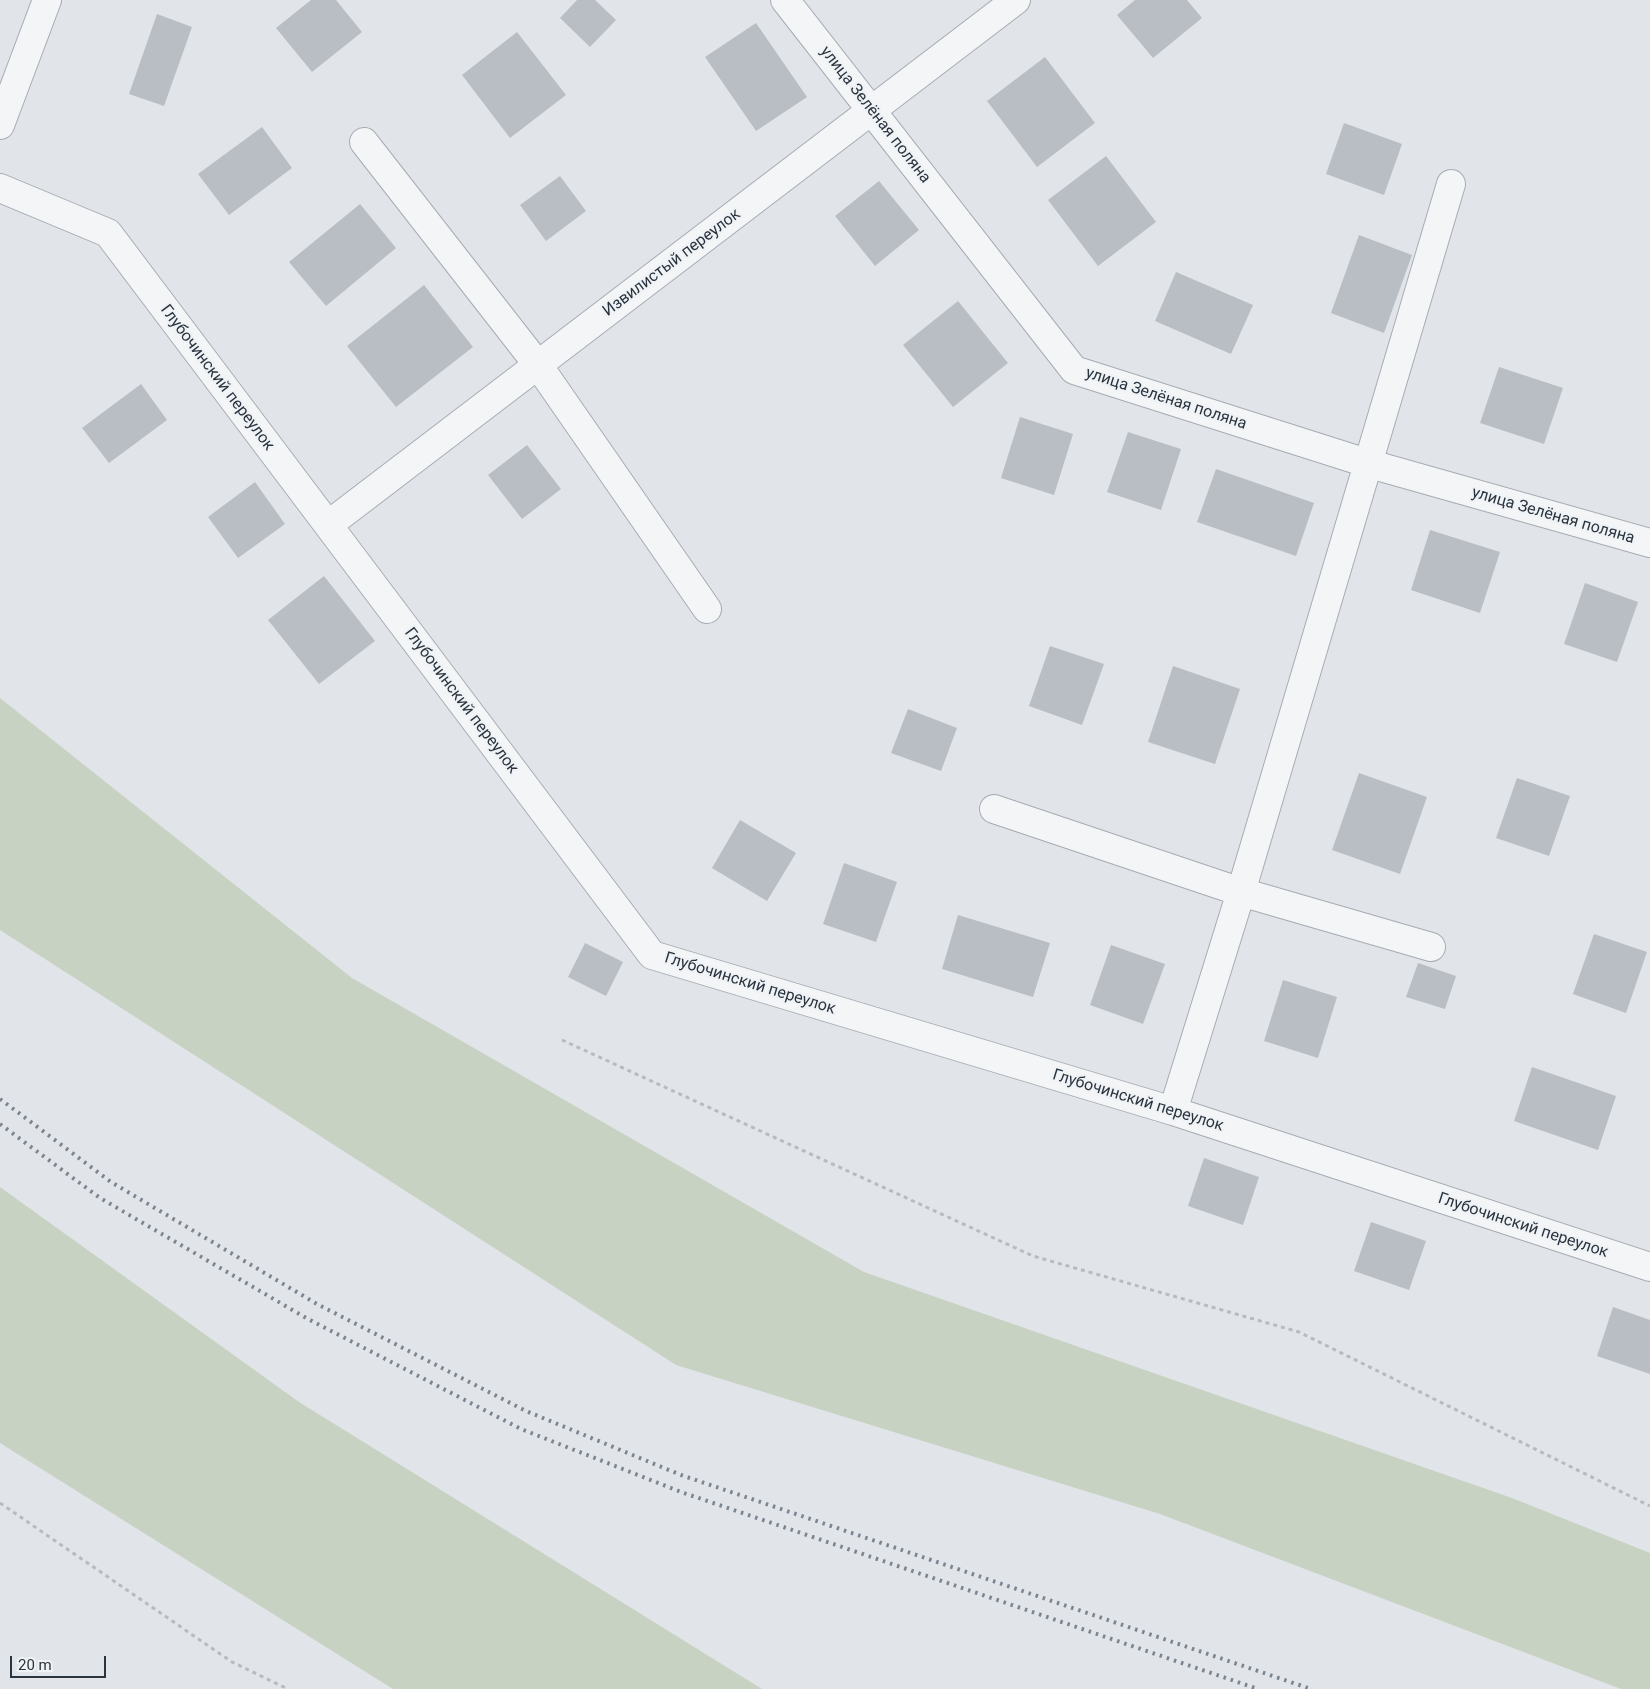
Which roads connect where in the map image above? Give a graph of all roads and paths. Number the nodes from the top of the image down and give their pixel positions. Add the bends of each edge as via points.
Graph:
1 (48, 0) edge
2 (785, 0) edge
3 (1016, 0) edge
4 (871, 110) junction
5 (0, 125) edge
6 (364, 142) dead end
7 (1451, 184) dead end
8 (0, 188) edge
9 (538, 365) junction
10 (1370, 464) junction
11 (328, 525) junction
12 (1650, 543) edge
13 (707, 609) dead end
14 (994, 809) dead end
15 (1242, 892) junction
16 (1431, 947) dead end
17 (562, 1040) dead end
18 (1173, 1111) junction
19 (1650, 1267) edge
20 (0, 1503) edge
21 (1650, 1506) edge
22 (288, 1689) edge

1 - 5 street
2 - 4 street, улица Зелёная поляна
3 - 4 street, Извилистый переулок
4 - 9 street, Извилистый переулок
4 - 10 street, улица Зелёная поляна via 1074,370
6 - 9 street
7 - 10 street
8 - 11 street, Глубочинский переулок via 108,233
9 - 11 street, Извилистый переулок
9 - 13 street
10 - 12 street, улица Зелёная поляна
10 - 15 street
11 - 18 street, Глубочинский переулок via 652,955
14 - 15 street
15 - 16 street
15 - 18 street
17 - 21 path via 1033,1256 1300,1332
18 - 19 street, Глубочинский переулок
20 - 22 path via 232,1662

